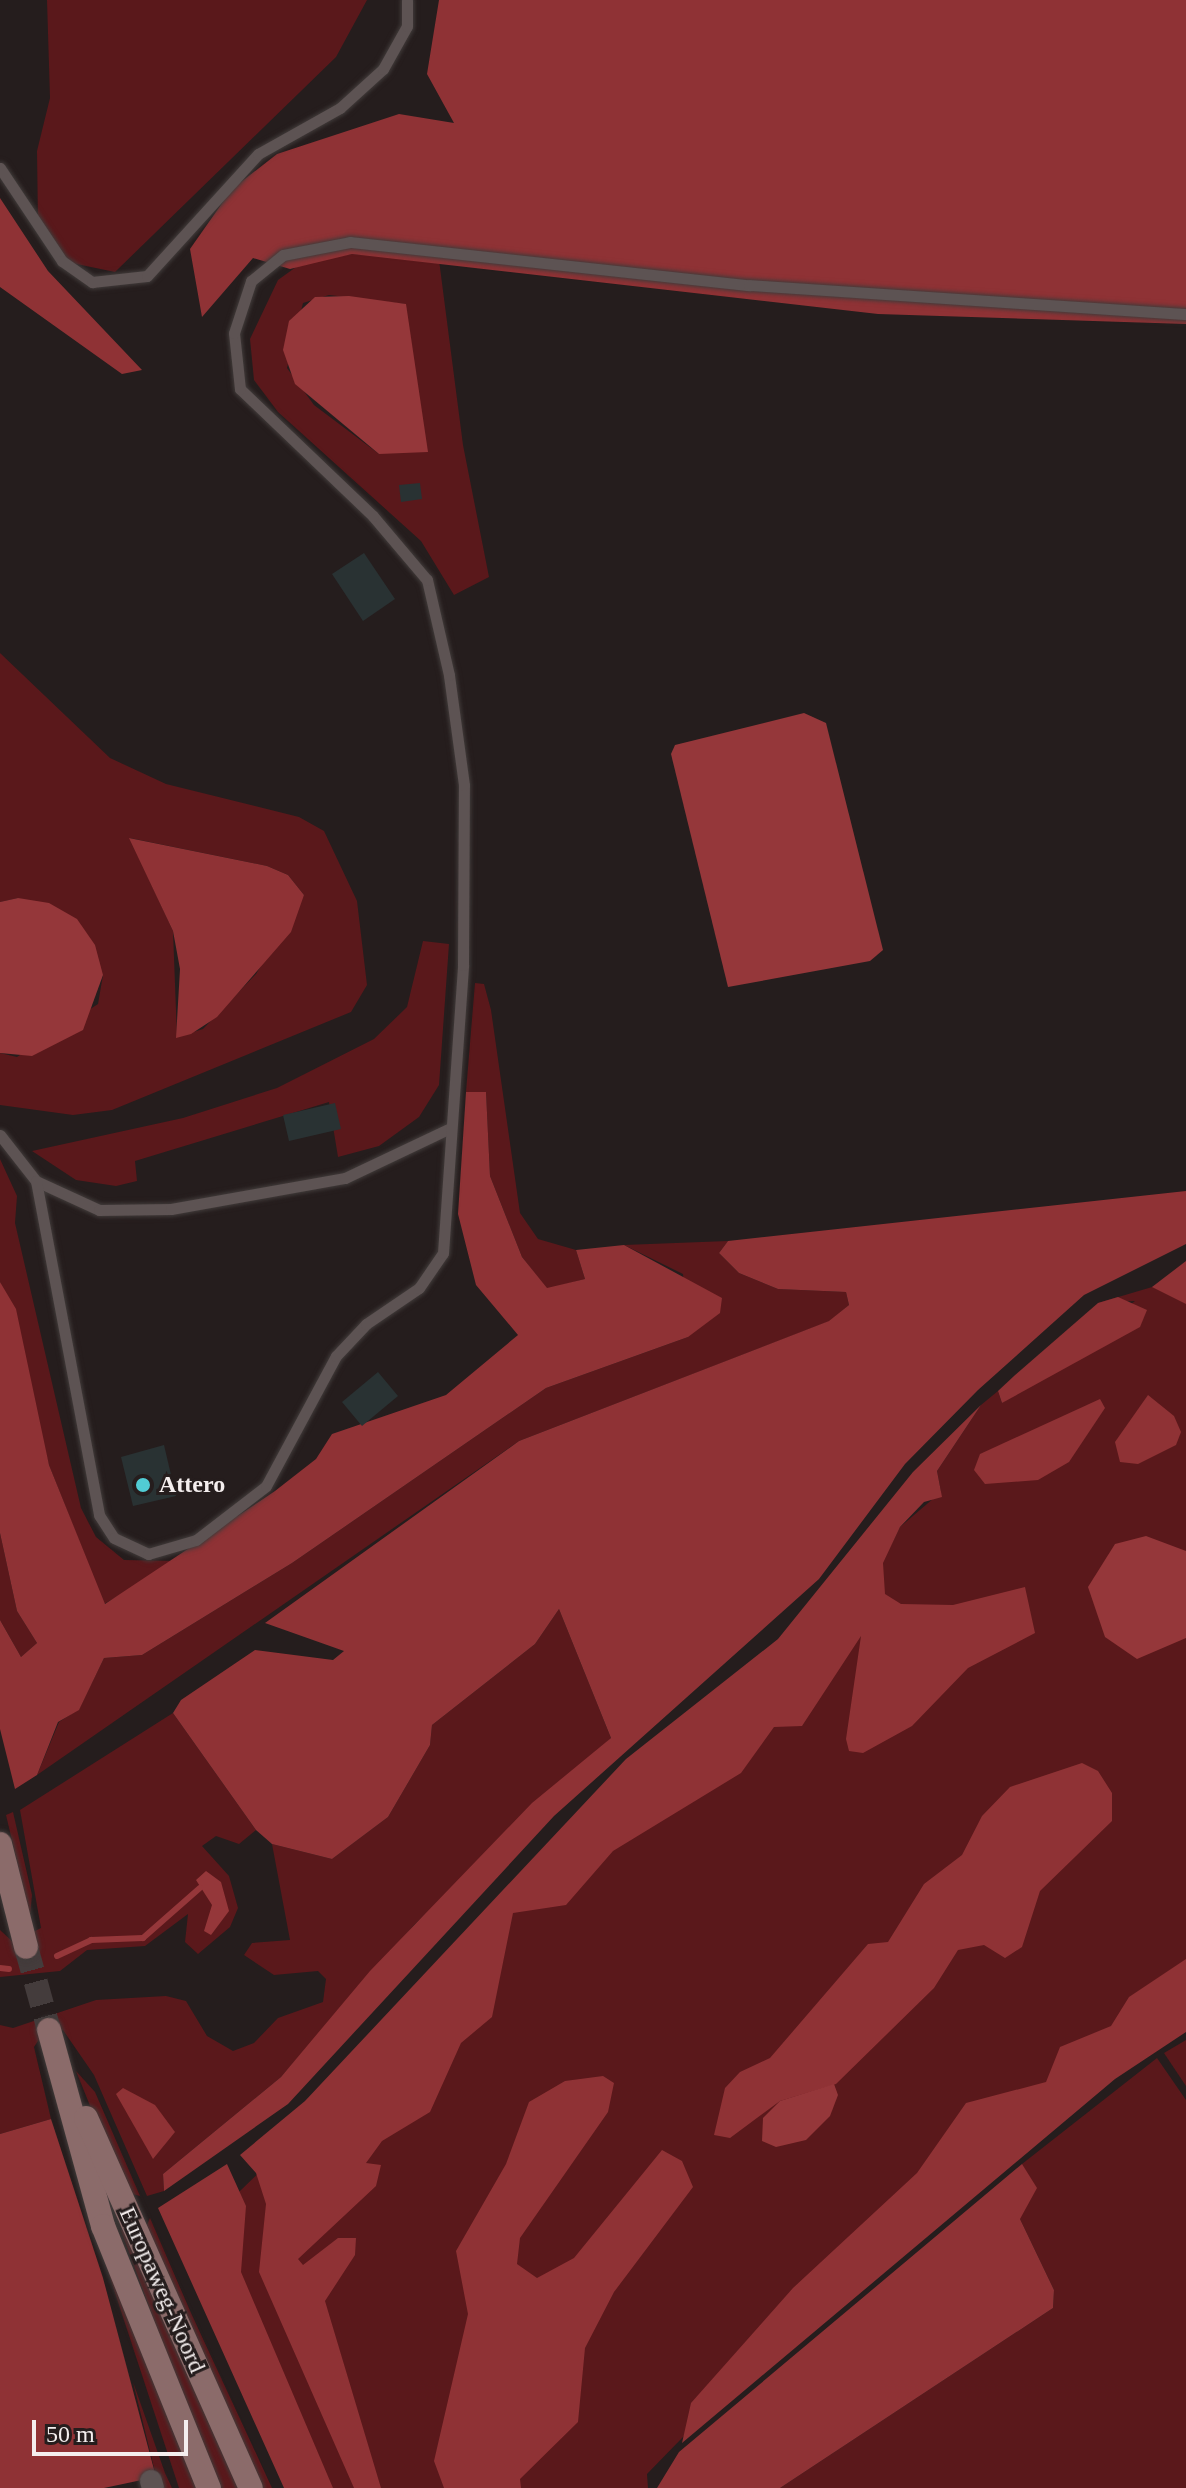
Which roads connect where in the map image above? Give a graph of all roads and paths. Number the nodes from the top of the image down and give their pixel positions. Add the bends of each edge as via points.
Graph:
1 (407, 0) edge
2 (0, 168) edge
3 (1186, 314) edge
4 (448, 1129) junction
5 (0, 1135) edge
6 (36, 1181) junction
7 (0, 1844) edge
8 (26, 1947) tunnel mouth
9 (49, 2030) tunnel mouth
10 (70, 2096) junction
11 (209, 2488) edge
12 (251, 2488) edge

1 - 2 lane via 407,26 383,69 340,108 258,154 147,276 92,282 62,261
3 - 4 lane via 764,287 350,242 283,255 251,281 234,333 240,389 373,516 427,580 440,625 464,785 463,965
4 - 6 lane via 345,1178 171,1209 99,1210
4 - 6 lane via 443,1253 419,1288 366,1324 336,1356 266,1486 196,1540 148,1554 114,1538 99,1515
5 - 6 lane
7 - 8 street
9 - 10 street, Europaweg-Noord
10 - 11 street, Europaweg-Noord via 103,2226
10 - 12 street, Europaweg-Noord via 82,2107

